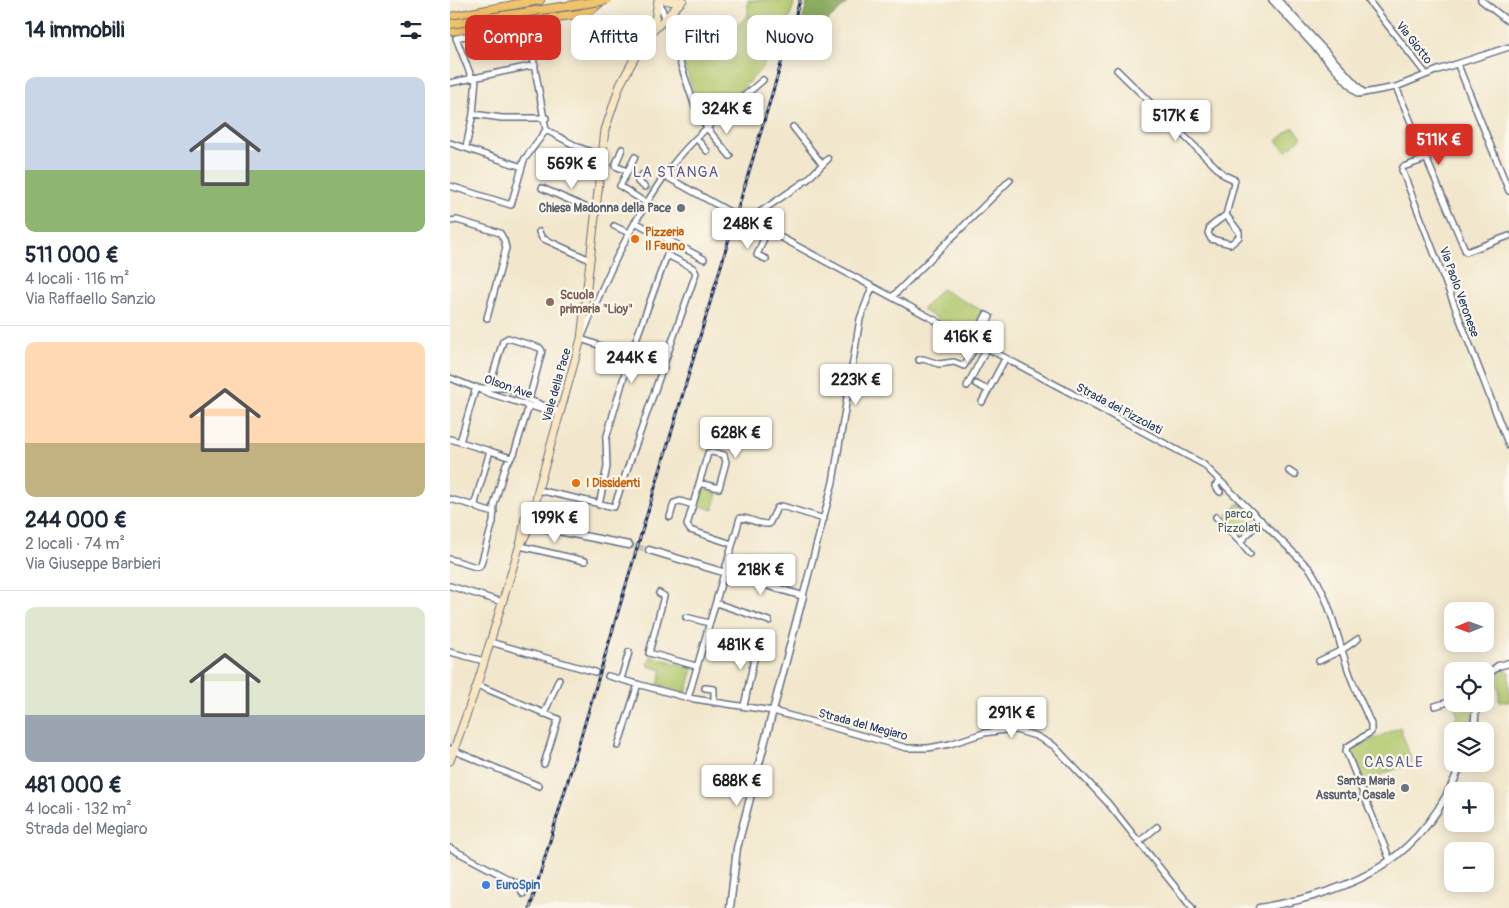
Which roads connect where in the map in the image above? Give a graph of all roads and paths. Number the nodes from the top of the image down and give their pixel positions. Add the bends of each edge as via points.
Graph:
1 (540, 0) edge
2 (603, 0) edge
3 (607, 0) edge
4 (659, 0) edge
5 (664, 0) edge
6 (678, 0) edge
7 (683, 0) edge
8 (1272, 0) edge
9 (1278, 0) edge
10 (1368, 0) edge
11 (1481, 0) edge
12 (656, 16) edge
13 (450, 17) edge
14 (664, 18) junction
15 (1509, 22) edge
16 (450, 24) edge
17 (656, 27) edge
18 (450, 31) edge
19 (1509, 47) edge
20 (634, 60) edge
21 (535, 65) junction
22 (1458, 65) junction
23 (1117, 70) dead end
24 (1426, 74) junction
25 (476, 78) junction
26 (763, 80) dead end
27 (450, 83) edge
28 (1396, 87) junction
29 (1361, 94) junction
30 (473, 114) junction
31 (546, 118) junction
32 (793, 127) dead end
33 (707, 128) junction
34 (546, 130) junction
35 (697, 139) junction
36 (450, 142) edge
37 (466, 147) junction
38 (622, 150) dead end
39 (708, 151) dead end
40 (600, 155) junction
41 (730, 156) dead end
42 (635, 157) dead end
43 (828, 159) dead end
44 (1426, 159) junction
45 (822, 164) junction
46 (522, 167) junction
47 (627, 171) junction
48 (642, 175) dead end
49 (665, 176) junction
50 (1010, 180) dead end
51 (450, 186) edge
52 (542, 188) dead end
53 (650, 190) junction
54 (1509, 191) edge
55 (646, 203) junction
56 (594, 211) junction
57 (730, 212) dead end
58 (1226, 215) junction
59 (450, 221) edge
60 (635, 222) junction
61 (614, 226) dead end
62 (767, 231) junction
63 (539, 232) dead end
64 (629, 233) junction
65 (1509, 236) edge
66 (704, 258) dead end
67 (766, 259) dead end
68 (590, 260) junction
69 (872, 287) junction
70 (893, 296) junction
71 (990, 317) dead end
72 (487, 318) dead end
73 (581, 339) junction
74 (976, 342) junction
75 (986, 348) junction
76 (630, 356) junction
77 (1005, 359) junction
78 (919, 360) dead end
79 (664, 368) junction
80 (450, 378) edge
81 (976, 384) dead end
82 (967, 386) dead end
83 (478, 388) junction
84 (489, 388) junction
85 (988, 390) junction
86 (527, 402) junction
87 (982, 402) dead end
88 (561, 412) junction
89 (450, 439) edge
90 (460, 442) junction
91 (1509, 446) edge
92 (490, 451) junction
93 (512, 458) junction
94 (1289, 471) dead end
95 (1295, 474) dead end
96 (1220, 481) junction
97 (700, 483) junction
98 (538, 490) junction
99 (1220, 492) dead end
100 (450, 499) edge
101 (599, 505) junction
102 (693, 505) junction
103 (475, 506) junction
104 (494, 513) junction
105 (670, 517) dead end
106 (1216, 517) dead end
107 (824, 519) junction
108 (1261, 520) junction
109 (531, 521) junction
110 (1240, 542) junction
111 (732, 544) junction
112 (629, 545) tunnel mouth
113 (520, 546) junction
114 (649, 550) tunnel mouth
115 (1250, 554) dead end
116 (450, 559) edge
117 (585, 561) dead end
118 (726, 565) junction
119 (752, 573) dead end
120 (724, 574) junction
121 (450, 588) edge
122 (659, 593) dead end
123 (803, 596) junction
124 (502, 602) junction
125 (716, 603) junction
126 (686, 617) dead end
127 (769, 621) dead end
128 (709, 623) junction
129 (1358, 639) dead end
130 (758, 641) dead end
131 (490, 642) junction
132 (1342, 650) junction
133 (450, 652) edge
134 (630, 652) dead end
135 (484, 661) junction
136 (1318, 661) dead end
137 (1509, 663) edge
138 (696, 666) junction
139 (1494, 669) edge
140 (595, 672) dead end
141 (608, 676) dead end
142 (559, 679) dead end
143 (621, 679) junction
144 (638, 684) junction
145 (477, 685) junction
146 (705, 688) dead end
147 (688, 698) junction
148 (714, 703) junction
149 (1444, 703) edge
150 (744, 706) junction
151 (1435, 706) dead end
152 (772, 711) junction
153 (544, 714) junction
154 (618, 746) dead end
155 (452, 750) edge
156 (450, 761) edge
157 (544, 764) dead end
158 (1457, 772) edge
159 (539, 786) dead end
160 (1157, 827) dead end
161 (1139, 842) junction
162 (450, 848) edge
163 (1390, 860) junction
164 (523, 894) dead end
165 (730, 908) edge
166 (1192, 908) edge
167 (1258, 908) edge

1 - 13 main road
2 - 18 main road via 591,10 579,14
3 - 16 main road, bridge
4 - 12 main road
4 - 14 street
5 - 6 main road
7 - 14 main road
8 - 29 street
9 - 29 street
10 - 24 street, Via Giotto
11 - 15 street
14 - 17 main road
14 - 33 street via 695,107
19 - 22 street
20 - 40 main road via 620,85 604,130
21 - 25 street
21 - 25 street via 527,24 456,38 471,76
21 - 31 street
22 - 24 street
22 - 54 street
23 - 58 street via 1224,175 1235,180
24 - 28 street
25 - 27 street
25 - 30 street
26 - 33 street, Viale della Pace
28 - 29 street
28 - 44 street
30 - 31 street
30 - 37 street
31 - 34 street
32 - 45 street
33 - 35 street, Viale della Pace
33 - 41 street
34 - 40 street
34 - 46 street
35 - 39 street
35 - 49 street, Viale della Pace
36 - 37 street
37 - 46 street
38 - 47 street via 615,166
40 - 56 main road
42 - 47 street
43 - 45 street
44 - 65 street via 1466,252
44 - 91 street, Via Paolo Veronese via 1402,170
45 - 62 street, Strada dei Pizzolati via 807,180 760,212 754,223
46 - 51 street via 511,206
47 - 55 street via 620,186
48 - 53 street via 638,182
49 - 53 street, Viale della Pace
49 - 57 street
50 - 70 street via 990,205
52 - 56 street
53 - 55 street, Viale della Pace
55 - 60 street, Viale della Pace
56 - 68 main road
58 - 58 street via 1239,232 1239,237 1231,244 1212,239 1208,233 1210,227
59 - 72 street via 500,234 504,240 506,248
60 - 64 street, Viale della Pace
60 - 66 street
61 - 64 street
62 - 67 street via 757,254
62 - 69 street, Strada dei Pizzolati
63 - 68 street via 542,238
64 - 73 street, Viale della Pace
68 - 73 main road
69 - 70 street, Strada dei Pizzolati
69 - 107 street via 860,319
70 - 74 street, Strada dei Pizzolati
71 - 74 street via 986,315
73 - 76 street
73 - 88 main road, Viale della Pace
74 - 75 street, Strada dei Pizzolati
74 - 78 street via 964,366 954,362 939,364
75 - 77 street, Strada dei Pizzolati
75 - 82 street
76 - 79 street
76 - 79 street via 667,255 693,268 696,273
76 - 101 street via 606,439 607,467
77 - 85 street
77 - 96 street, Strada dei Pizzolati via 1202,464
79 - 101 street via 614,507
80 - 83 street, Olson Ave
81 - 85 street
83 - 84 street
83 - 86 street, Olson Ave
83 - 90 street
84 - 86 street via 507,388
84 - 86 street via 503,341 508,338 540,348 542,352
85 - 87 street
86 - 88 street, Olson Ave via 550,412
86 - 93 street via 528,408
88 - 98 main road, Viale della Pace
89 - 90 street
90 - 92 street
92 - 93 street
92 - 103 street
93 - 104 street via 506,464
94 - 95 street
96 - 99 street via 1214,486
96 - 108 street, Strada dei Pizzolati
97 - 97 street via 719,488 726,462 724,455 708,454
97 - 102 street
98 - 101 street
98 - 109 main road, Viale della Pace
100 - 103 street
102 - 105 street via 680,501 674,503
102 - 111 street via 687,525 689,529
103 - 104 street
104 - 116 street via 480,567
106 - 110 street
107 - 111 street via 782,506 777,508 769,524 740,518
107 - 123 street
108 - 110 street
108 - 132 street, Strada dei Pizzolati via 1320,583
109 - 112 street via 548,528
109 - 113 main road, Viale della Pace
110 - 115 street
111 - 118 street
113 - 117 street
113 - 124 main road, Viale della Pace
114 - 120 street
118 - 119 street
118 - 120 street
120 - 123 street
120 - 125 street
121 - 124 street
122 - 138 street via 664,596 649,653
123 - 152 street
124 - 131 main road, Viale della Pace
125 - 127 street
125 - 128 street
126 - 128 street
128 - 138 street
129 - 132 street
130 - 150 street
131 - 135 main road, Viale della Pace
131 - 140 street
132 - 136 street
132 - 163 street, Strada dei Pizzolati via 1371,724 1371,732 1347,747 1346,751
133 - 135 street
134 - 143 street
135 - 145 main road, Viale della Pace
137 - 139 street
138 - 147 street
141 - 143 street, Strada del Megiaro
142 - 153 street
143 - 144 street, Strada del Megiaro
144 - 147 street, Strada del Megiaro
144 - 154 street
145 - 153 street
145 - 155 main road, Viale della Pace
146 - 148 street via 714,689
147 - 148 street, Strada del Megiaro
148 - 150 street, Strada del Megiaro
149 - 151 street
150 - 152 street, Strada del Megiaro
152 - 161 street, Strada del Megiaro via 907,748 950,744 1001,729 1024,732 1054,746 1107,802
152 - 165 street via 737,848
153 - 157 street via 558,720
155 - 156 main road, Viale della Pace
155 - 159 street
158 - 163 street via 1438,813 1414,842
160 - 161 street
161 - 166 street, Strada del Megiaro
162 - 164 street via 518,884
163 - 167 street via 1360,879 1333,890

